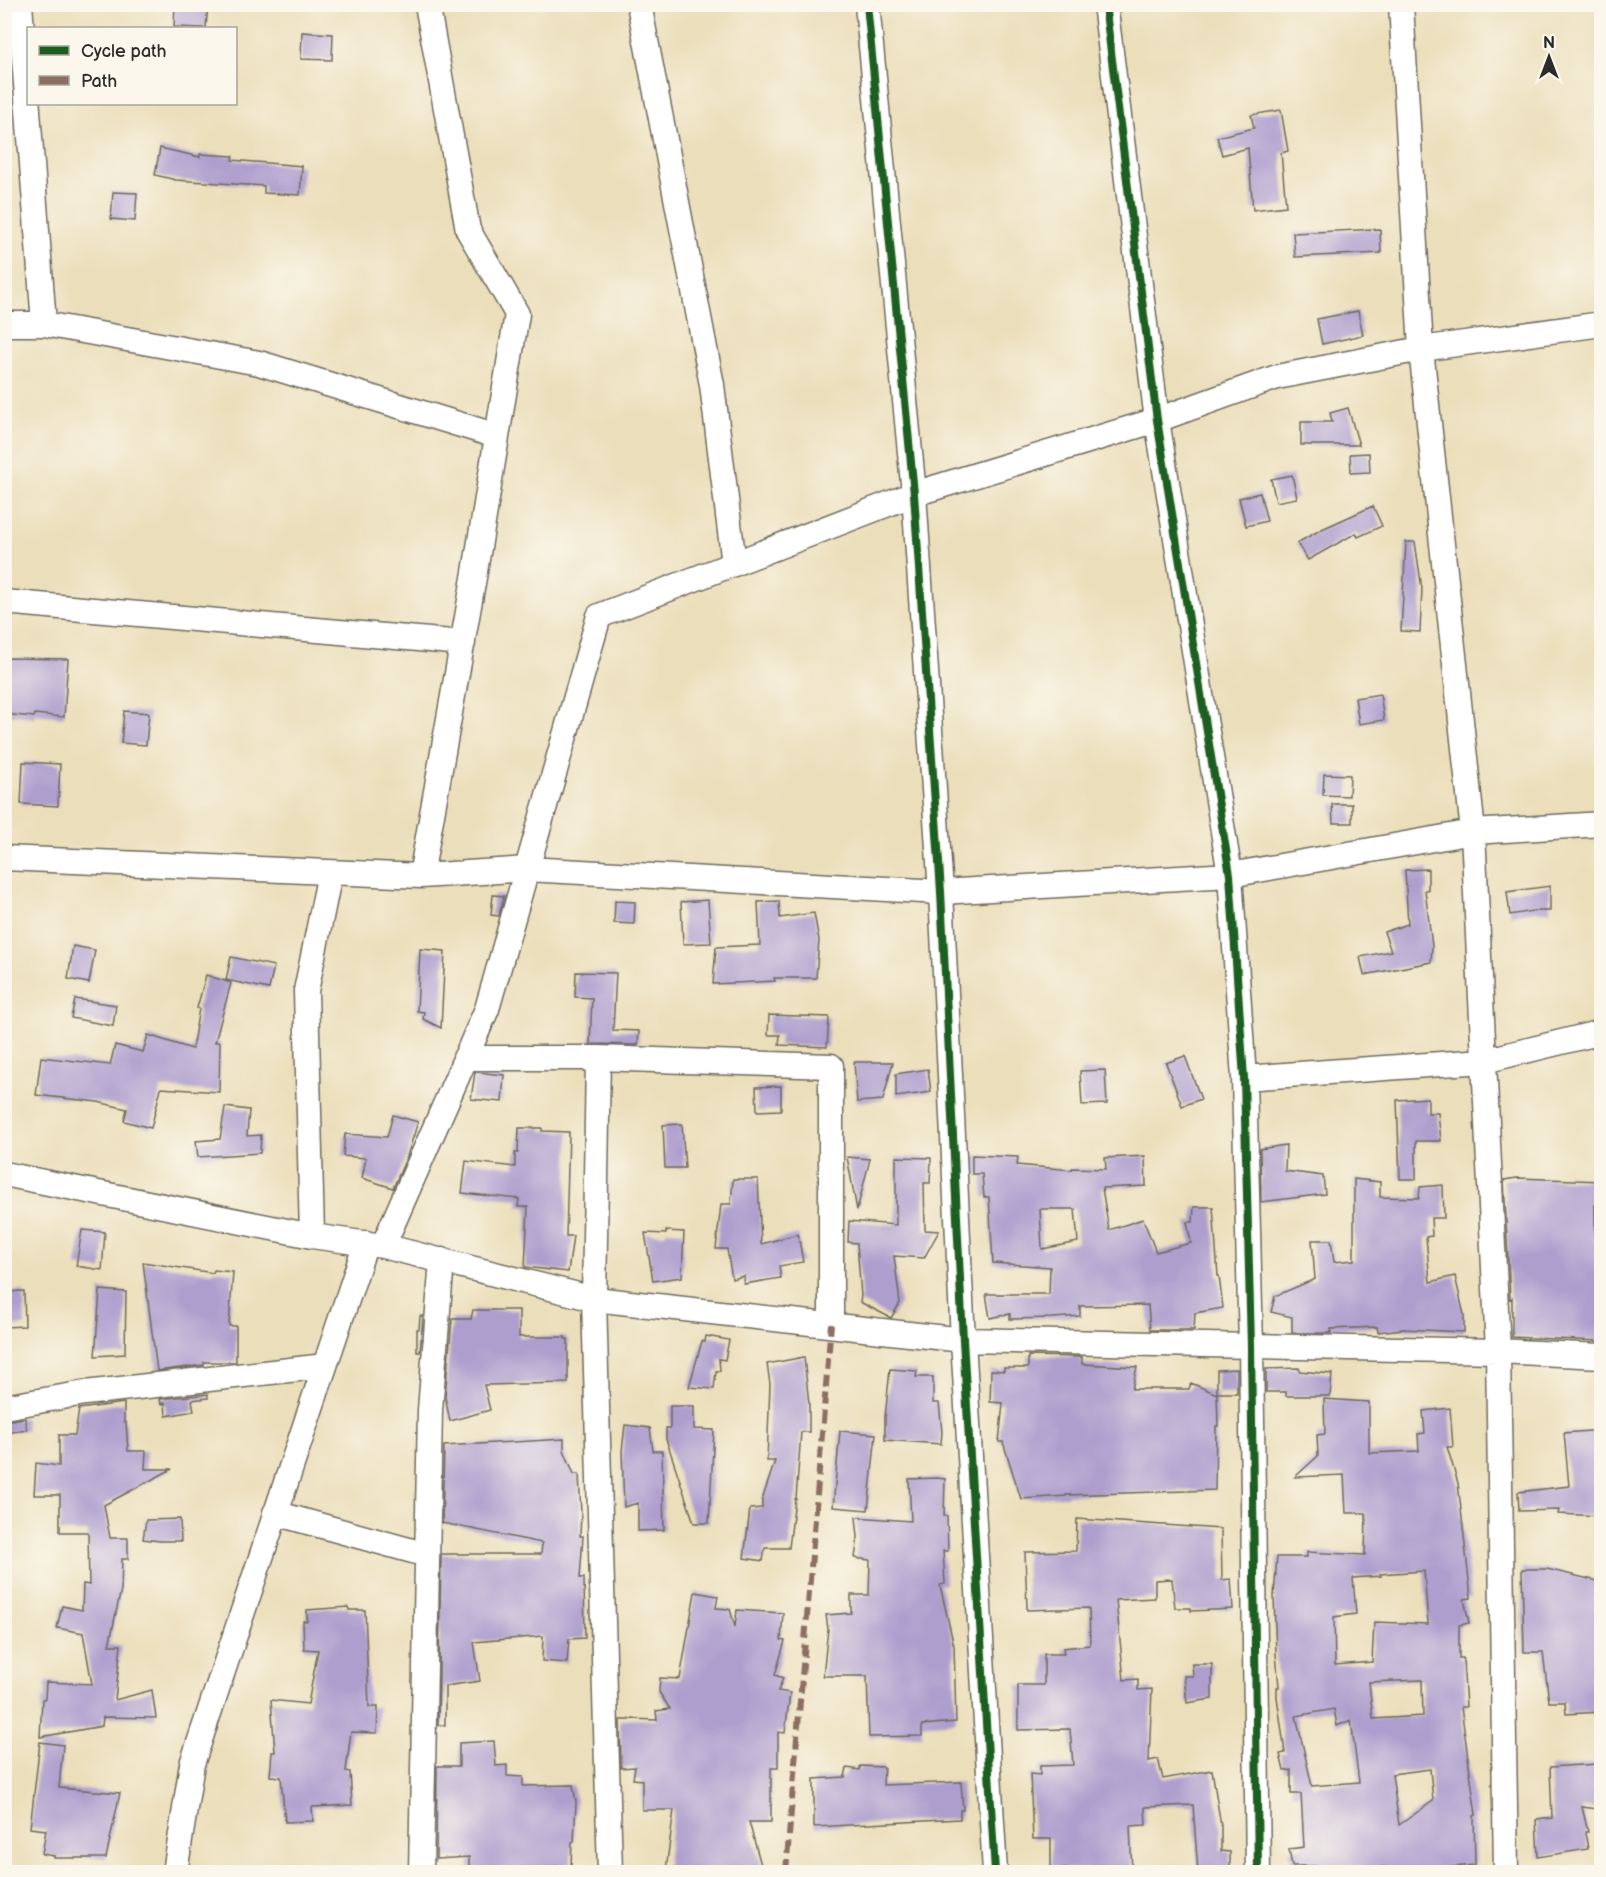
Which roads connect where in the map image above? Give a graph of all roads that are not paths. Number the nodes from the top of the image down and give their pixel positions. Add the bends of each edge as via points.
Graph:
1 (20, 4) edge
2 (427, 4) edge
3 (639, 4) edge
4 (867, 4) edge
5 (1105, 4) edge
6 (1401, 4) edge
7 (27, 97) edge
8 (28, 105) edge
9 (4, 324) edge
10 (44, 324) junction
11 (1602, 324) edge
12 (1421, 349) junction
13 (1157, 420) junction
14 (497, 436) junction
15 (914, 494) junction
16 (734, 564) junction
17 (4, 602) edge
18 (463, 643) junction
19 (1602, 824) edge
20 (1473, 832) junction
21 (4, 858) edge
22 (527, 869) junction
23 (330, 873) junction
24 (1230, 875) junction
25 (421, 876) junction
26 (940, 892) junction
27 (1602, 1032) edge
28 (465, 1058) junction
29 (598, 1058) junction
30 (1484, 1061) junction
31 (1244, 1078) junction
32 (4, 1174) edge
33 (312, 1236) junction
34 (374, 1245) junction
35 (442, 1260) junction
36 (594, 1299) junction
37 (831, 1324) junction
38 (963, 1340) junction
39 (1251, 1346) junction
40 (1498, 1351) junction
41 (1602, 1356) edge
42 (325, 1366) junction
43 (4, 1407) edge
44 (276, 1513) junction
45 (427, 1555) junction
46 (175, 1872) edge
47 (421, 1872) edge
48 (610, 1872) edge
49 (995, 1872) edge
50 (1258, 1872) edge
51 (1506, 1872) edge

1 - 7 street
2 - 14 street via 468,230 517,314
3 - 16 street via 712,385
4 - 15 street
5 - 13 street
6 - 12 street
8 - 10 street
9 - 10 street
10 - 14 street via 259,363
11 - 12 street
12 - 13 street via 1277,377
12 - 20 street
13 - 15 street
13 - 24 street
14 - 18 street
15 - 16 street
15 - 26 street
16 - 22 street via 599,616
17 - 18 street
18 - 25 street
19 - 20 street
20 - 24 street
20 - 30 street
21 - 23 street
22 - 25 street
22 - 26 street
22 - 28 street via 487,1009
23 - 25 street
23 - 33 street via 306,991
24 - 26 street
24 - 31 street
26 - 38 street
27 - 30 street
28 - 29 street
28 - 34 street
29 - 36 street
29 - 37 street via 831,1066
30 - 31 street
30 - 40 street
31 - 39 street
32 - 33 street
33 - 34 street
34 - 35 street
34 - 42 street
35 - 36 street
35 - 45 street via 430,1410
36 - 37 street
36 - 48 street
37 - 38 street
38 - 39 street
38 - 49 street
39 - 40 street
39 - 50 street
40 - 41 street
40 - 51 street
42 - 43 street via 85,1393
42 - 44 street
44 - 45 street
44 - 46 street via 192,1764
45 - 47 street

